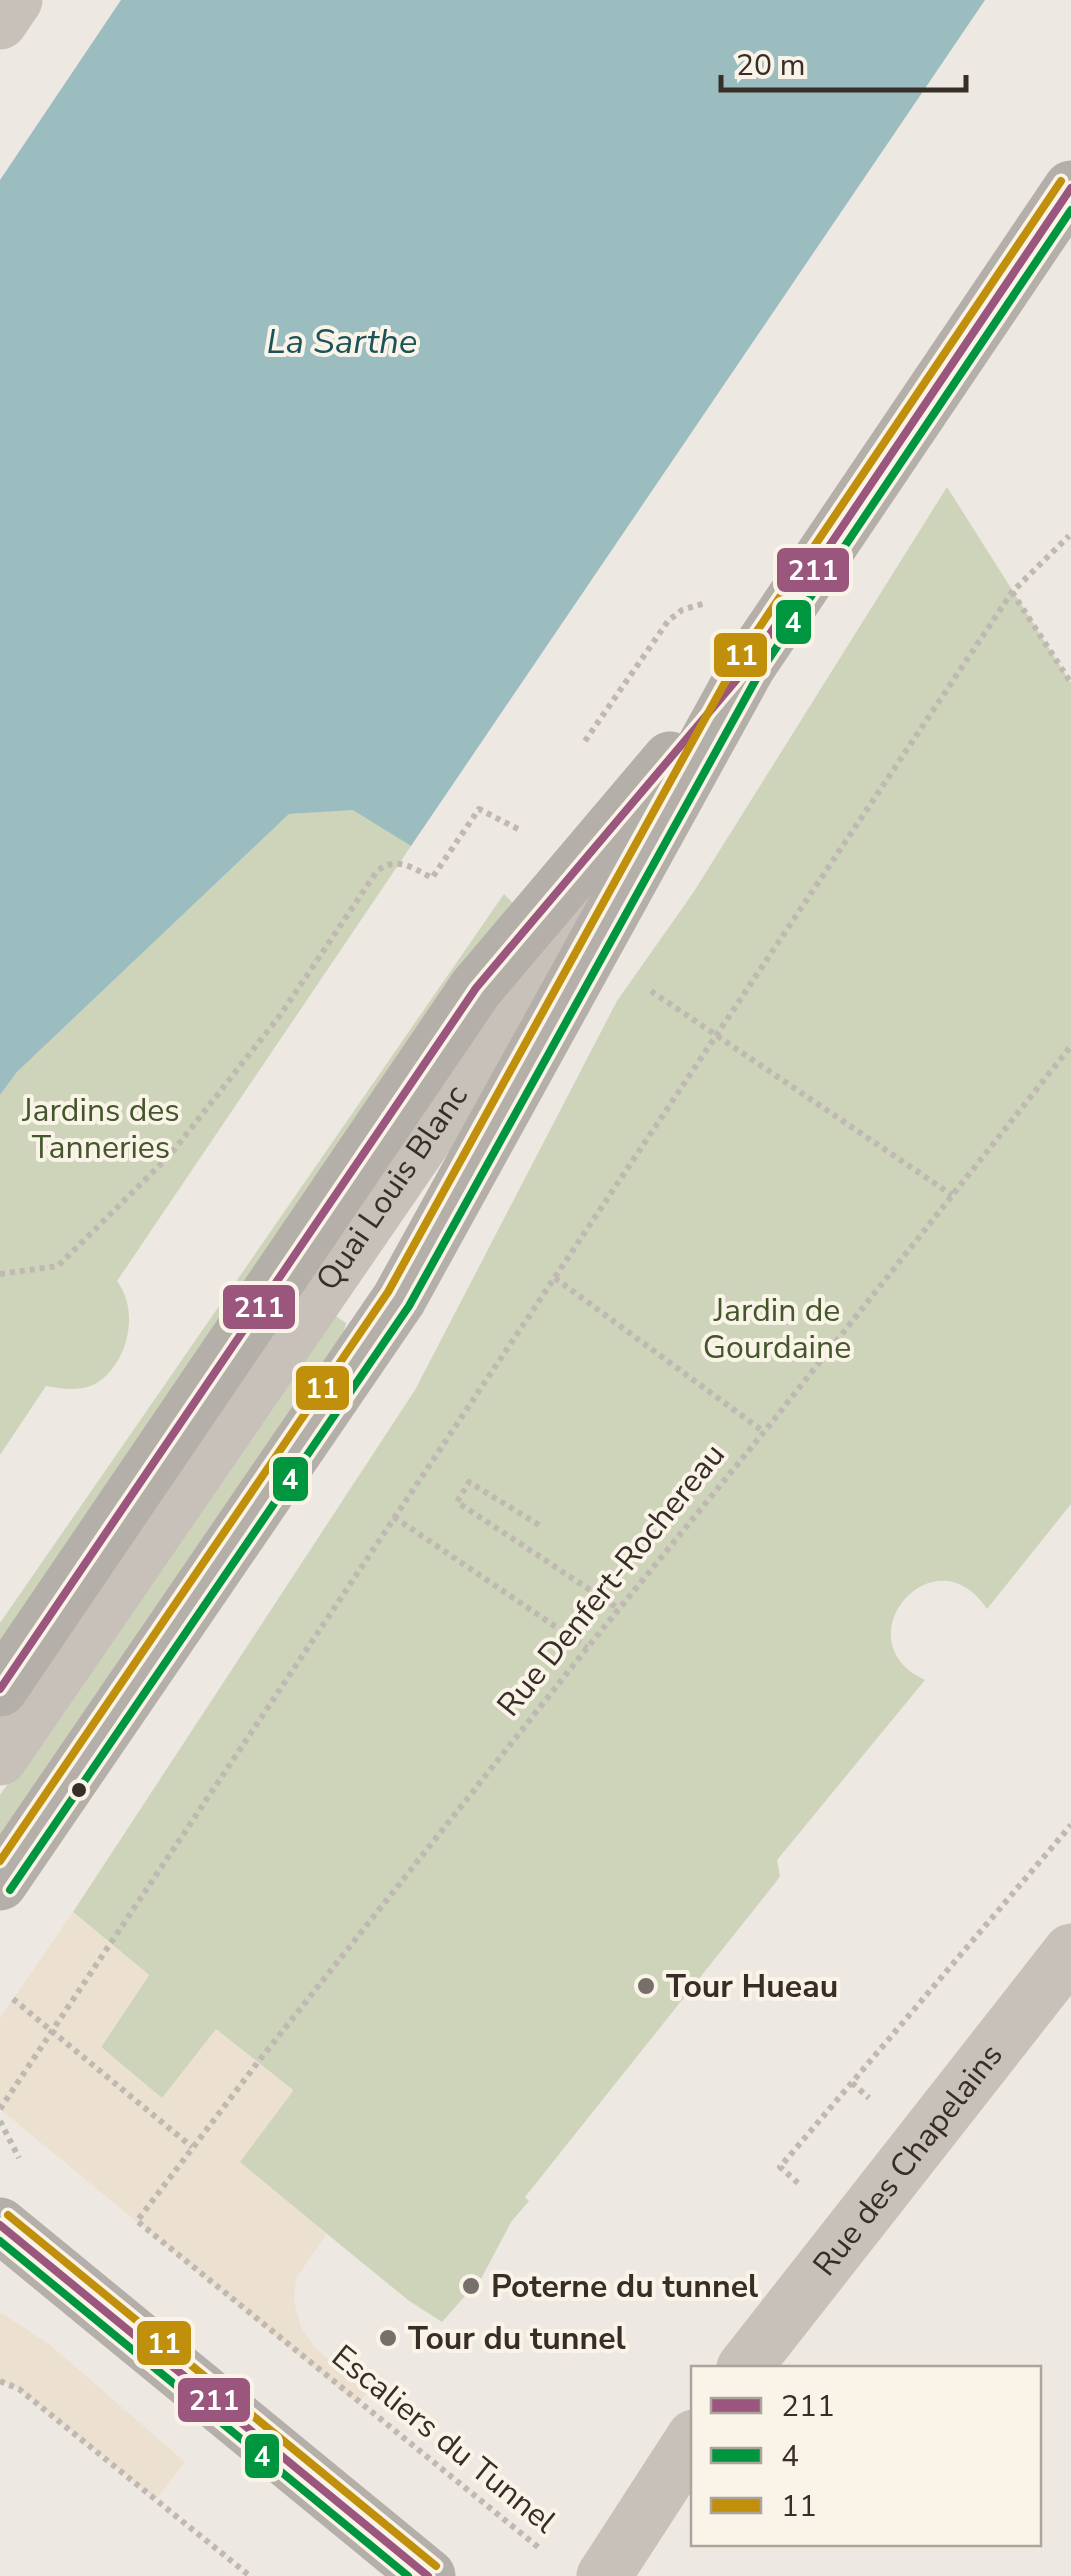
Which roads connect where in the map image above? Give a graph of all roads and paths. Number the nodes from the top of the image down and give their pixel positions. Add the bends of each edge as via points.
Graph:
1 (15, 0) edge
2 (0, 22) edge
3 (1071, 188) edge
4 (1069, 536) edge
5 (1012, 592) junction
6 (749, 665) junction
7 (1071, 682) edge
8 (432, 878) dead end
9 (716, 1035) junction
10 (1071, 1046) edge
11 (952, 1195) junction
12 (0, 1274) edge
13 (554, 1278) junction
14 (764, 1432) junction
15 (394, 1517) junction
16 (539, 1525) dead end
17 (619, 1608) junction
18 (586, 1648) junction
19 (0, 1689) edge
20 (0, 1758) edge
21 (1071, 1824) edge
22 (0, 1883) edge
23 (1071, 1951) edge
24 (13, 1999) dead end
25 (51, 2031) junction
26 (852, 2082) junction
27 (859, 2090) dead end
28 (0, 2108) edge
29 (192, 2147) junction
30 (780, 2167) dead end
31 (0, 2225) edge
32 (282, 2339) joint
33 (746, 2366) edge
34 (0, 2380) edge
35 (691, 2442) edge
36 (543, 2551) dead end
37 (250, 2576) edge
38 (428, 2576) edge
39 (604, 2576) edge

1 - 2 street
3 - 6 main road, Quai Louis Blanc
4 - 5 path
5 - 7 path
5 - 9 path
6 - 19 main road, Quai Louis Blanc via 476,988
6 - 20 street, Quai Louis Blanc
6 - 22 main road, Quai Louis Blanc via 399,1298
8 - 12 path via 400,862 377,871 282,1014 170,1155 58,1266
9 - 11 path
9 - 13 path
10 - 11 path, Rue Denfert-Rochereau
11 - 14 path, Rue Denfert-Rochereau
13 - 14 path
13 - 15 path
14 - 17 path, Rue Denfert-Rochereau
15 - 18 path
15 - 25 path
16 - 17 path via 469,1482 457,1502
17 - 18 path, Rue Denfert-Rochereau
18 - 29 path, Rue Denfert-Rochereau
21 - 26 path
23 - 33 street, Rue des Chapelains
24 - 25 path
25 - 28 path
25 - 29 path
26 - 27 path
26 - 30 path
29 - 32 path, Rue Denfert-Rochereau via 136,2220
31 - 38 main road
32 - 36 path, Escaliers du Tunnel
34 - 37 path via 19,2388
35 - 39 street

